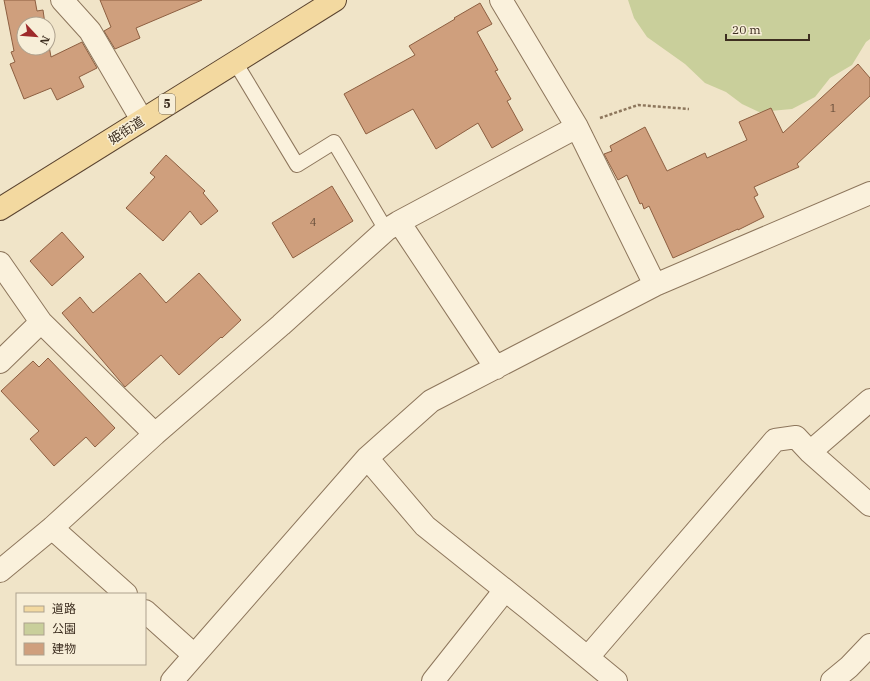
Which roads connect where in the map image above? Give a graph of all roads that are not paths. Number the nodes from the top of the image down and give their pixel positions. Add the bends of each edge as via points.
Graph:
1 (62, 0) edge
2 (334, 0) edge
3 (501, 0) edge
4 (235, 62) junction
5 (142, 120) junction
6 (577, 127) junction
7 (870, 193) edge
8 (0, 209) edge
9 (393, 226) junction
10 (0, 263) edge
11 (656, 284) junction
12 (41, 322) junction
13 (0, 362) edge
14 (496, 368) junction
15 (870, 400) edge
16 (155, 434) junction
17 (810, 452) junction
18 (367, 458) junction
19 (870, 505) edge
20 (52, 528) junction
21 (0, 571) edge
22 (505, 590) junction
23 (125, 593) edge
24 (146, 612) edge
25 (870, 645) edge
26 (194, 655) junction
27 (588, 657) junction
28 (172, 681) edge
29 (433, 681) edge
30 (616, 681) edge
31 (832, 681) edge

1 - 5 street via 90,31
2 - 4 main road, 姫街道 / 5
3 - 6 street
4 - 5 main road, 姫街道 / 5
4 - 9 lane via 296,164 334,142
5 - 8 main road, 姫街道 / 5
6 - 9 street
6 - 11 street
7 - 11 street
9 - 14 street
9 - 16 street
10 - 12 street
11 - 14 street
12 - 13 street
12 - 16 street
14 - 18 street via 432,401
15 - 17 street
16 - 20 street
17 - 19 street
17 - 27 street via 796,437 775,440
18 - 22 street via 425,526
18 - 26 street
20 - 21 street
20 - 23 street
22 - 27 street
22 - 29 street
24 - 26 street
25 - 31 street
26 - 28 street
27 - 30 street

